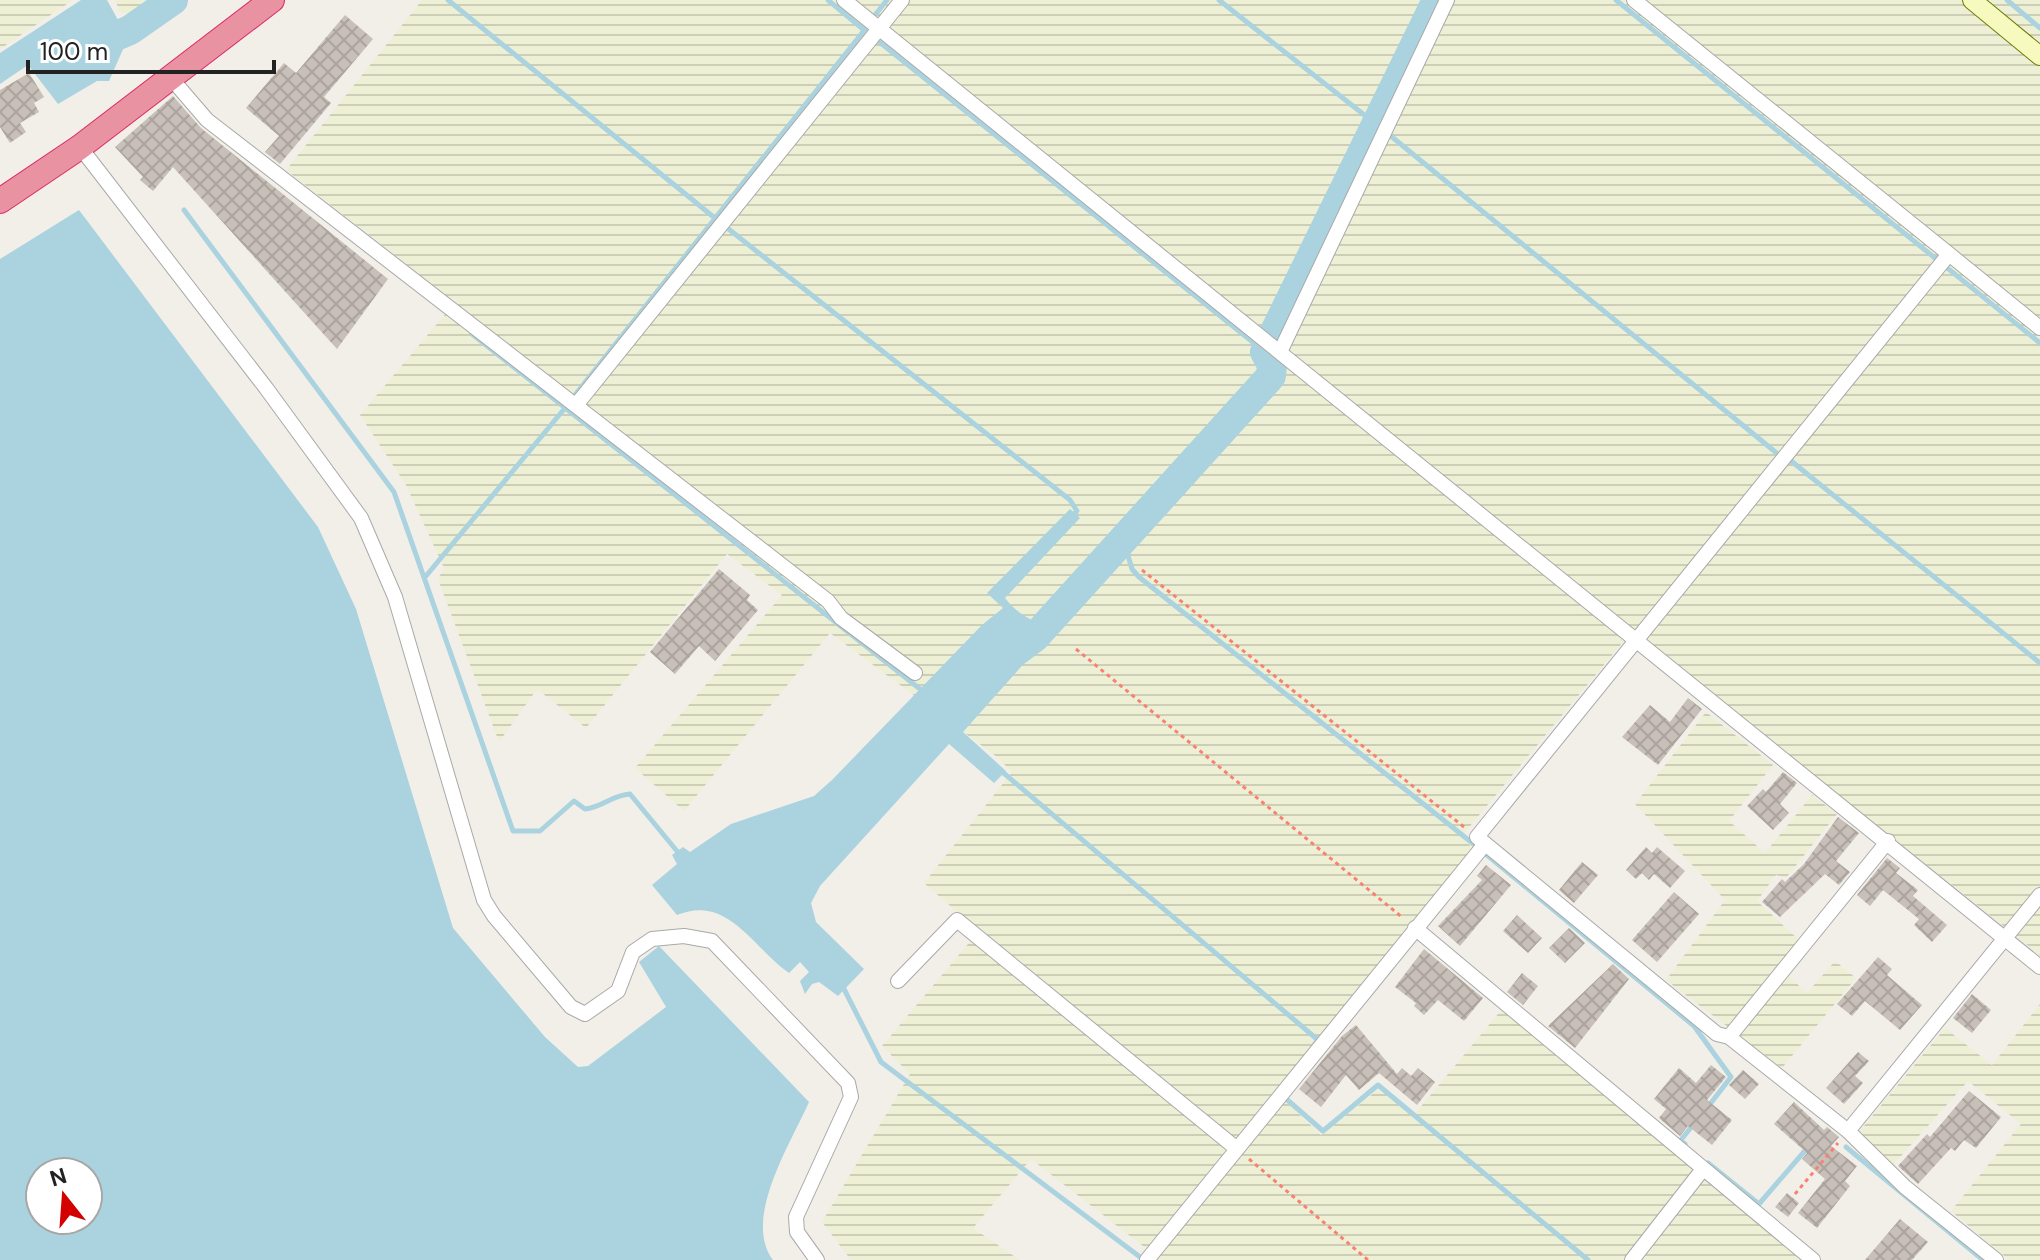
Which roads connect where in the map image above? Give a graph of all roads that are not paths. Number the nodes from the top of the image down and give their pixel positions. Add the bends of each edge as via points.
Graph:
1 (272, 0) edge
2 (844, 0) edge
3 (902, 0) edge
4 (1447, 0) edge
5 (1634, 0) edge
6 (1972, 0) edge
7 (879, 29) junction
8 (2040, 56) edge
9 (170, 77) junction
10 (80, 147) junction
11 (0, 201) edge
12 (1944, 260) junction
13 (2040, 328) edge
14 (1274, 347) junction
15 (577, 404) junction
16 (1635, 639) junction
17 (915, 673) dead end
18 (1888, 841) junction
19 (1481, 845) junction
20 (2040, 895) edge
21 (1415, 928) junction
22 (2004, 938) junction
23 (2040, 967) edge
24 (898, 981) dead end
25 (1729, 1037) junction
26 (1848, 1131) junction
27 (1237, 1149) junction
28 (1703, 1169) junction
29 (1149, 1257) edge
30 (817, 1260) edge
31 (1632, 1260) edge
32 (1813, 1260) edge
33 (1996, 1260) edge

1 - 9 highway
2 - 7 street
3 - 7 street
4 - 14 street
5 - 12 street
6 - 8 street
7 - 14 street
7 - 15 street
9 - 10 highway
9 - 15 street via 207,120
10 - 11 highway
10 - 30 street via 361,518 395,597 484,900 494,916 571,1007 585,1014 618,991 633,952 652,939 684,936 712,941 848,1083 851,1097 796,1217 797,1232
12 - 13 street
12 - 16 street
14 - 16 street
15 - 17 street
16 - 18 street
16 - 19 street
18 - 22 street
18 - 25 street
19 - 21 street
19 - 25 street via 1717,1034
20 - 22 street
21 - 27 street
21 - 28 street
22 - 23 street
22 - 26 street
24 - 27 street via 957,920
25 - 26 street
26 - 33 street via 1905,1187
27 - 29 street
28 - 31 street
28 - 32 street

